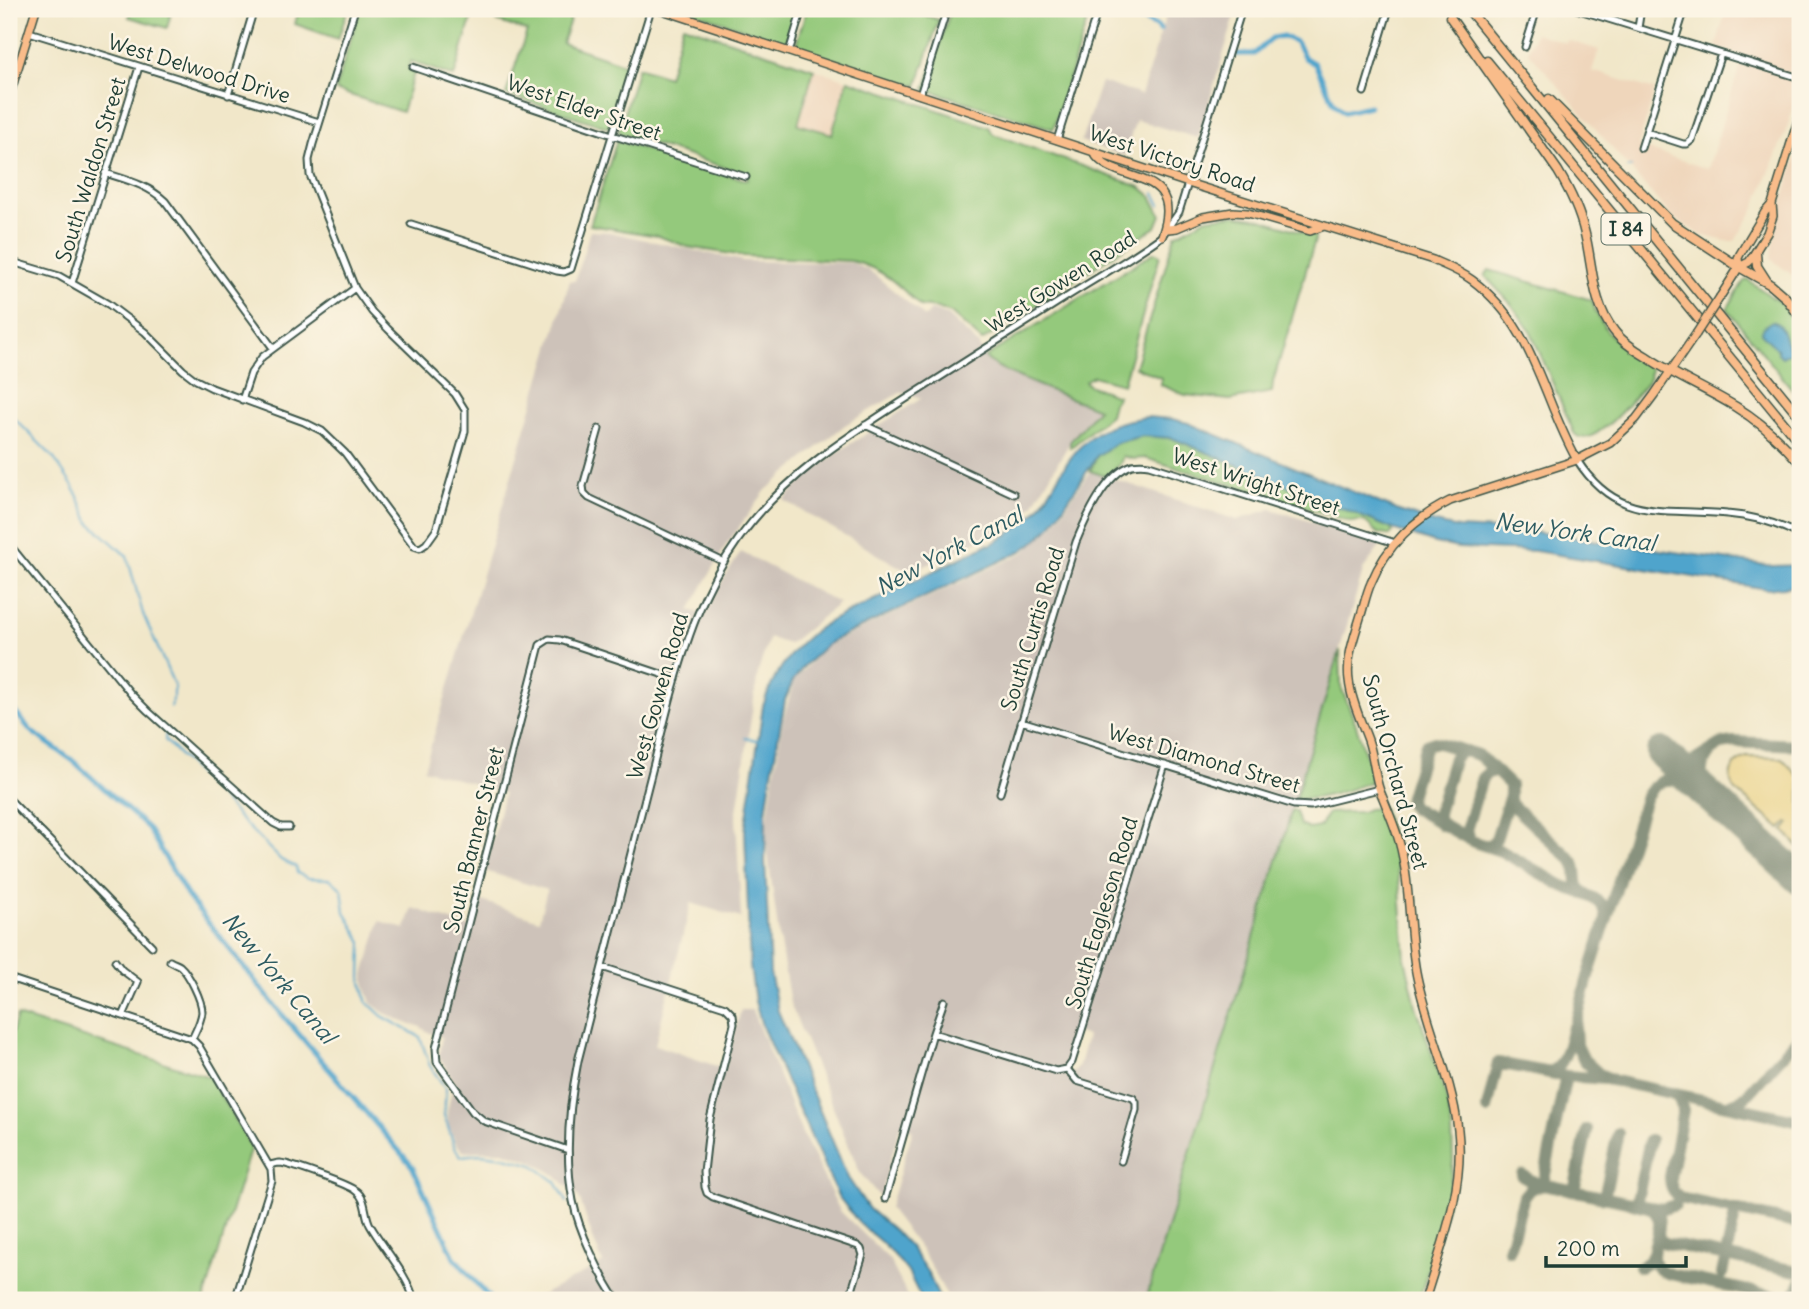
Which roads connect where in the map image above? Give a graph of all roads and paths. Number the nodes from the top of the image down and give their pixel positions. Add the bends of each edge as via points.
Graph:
1 (36, 9) edge
2 (254, 9) edge
3 (355, 9) edge
4 (651, 9) edge
5 (659, 9) edge
6 (802, 9) edge
7 (947, 9) edge
8 (1098, 9) edge
9 (1242, 9) edge
10 (1389, 9) edge
11 (1444, 9) edge
12 (1468, 9) edge
13 (1537, 9) edge
14 (1576, 9) edge
15 (1641, 9) edge
16 (1685, 9) edge
17 (1586, 10) edge
18 (1450, 17) junction
19 (1638, 28) junction
20 (29, 32) junction
21 (1676, 40) junction
22 (1525, 47) dead end
23 (789, 52) junction
24 (1721, 54) junction
25 (1512, 62) junction
26 (139, 67) junction
27 (413, 67) dead end
28 (1800, 78) edge
29 (1364, 92) dead end
30 (228, 95) junction
31 (920, 95) junction
32 (9, 97) edge
33 (1800, 114) edge
34 (319, 122) junction
35 (1646, 132) junction
36 (613, 134) junction
37 (1057, 140) junction
38 (1642, 148) dead end
39 (1094, 152) junction
40 (105, 173) junction
41 (746, 177) dead end
42 (1188, 183) junction
43 (1772, 204) junction
44 (411, 224) dead end
45 (1324, 226) junction
46 (1168, 229) junction
47 (1162, 236) junction
48 (1756, 253) junction
49 (9, 261) edge
50 (1739, 267) junction
51 (72, 283) junction
52 (1770, 285) junction
53 (355, 288) junction
54 (1800, 317) edge
55 (273, 348) junction
56 (1671, 372) junction
57 (242, 400) junction
58 (1800, 417) edge
59 (865, 425) junction
60 (599, 429) dead end
61 (1800, 443) edge
62 (1577, 460) junction
63 (1800, 463) edge
64 (1111, 480) joint
65 (1014, 494) dead end
66 (1800, 535) edge
67 (1398, 540) junction
68 (9, 544) edge
69 (724, 562) junction
70 (676, 679) junction
71 (1021, 721) junction
72 (1165, 765) junction
73 (1380, 789) junction
74 (1000, 793) dead end
75 (9, 799) edge
76 (289, 827) dead end
77 (152, 946) dead end
78 (115, 961) dead end
79 (170, 961) dead end
80 (602, 967) junction
81 (9, 978) edge
82 (944, 1001) dead end
83 (123, 1016) junction
84 (933, 1033) junction
85 (193, 1040) junction
86 (1067, 1069) junction
87 (568, 1150) junction
88 (1121, 1161) dead end
89 (269, 1166) junction
90 (886, 1199) dead end
91 (1429, 1299) edge
92 (235, 1300) edge
93 (414, 1300) edge
94 (618, 1300) edge
95 (849, 1300) edge

1 - 20 main road
2 - 30 street
3 - 34 street
4 - 36 street
5 - 23 main road, West Victory Road
6 - 23 street
7 - 31 street
8 - 37 street
9 - 42 street
10 - 29 street
11 - 18 highway, I 84
12 - 25 highway, I 84
13 - 22 street
14 - 17 street
15 - 19 street
16 - 21 street
17 - 19 street
18 - 56 highway via 1567,186 1581,219 1597,299 1609,326
18 - 61 highway, I 84
19 - 21 street
20 - 26 street, West Delwood Drive
20 - 32 main road
21 - 24 street
21 - 35 street
23 - 31 main road, West Victory Road
24 - 28 street
24 - 35 street via 1692,140 1684,144
25 - 50 highway via 1665,217
25 - 58 highway, I 84
26 - 30 street, West Delwood Drive
26 - 40 street, South Waldon Street
27 - 36 street, West Elder Street
30 - 34 street, West Delwood Drive
31 - 37 main road, West Victory Road
33 - 43 main road, South Orchard Street
34 - 53 street via 310,175
35 - 38 street
36 - 41 street, West Elder Street
36 - 44 street via 568,271
37 - 39 main road, West Victory Road
39 - 42 main road, West Victory Road
39 - 47 main road via 1109,167 1157,188 1166,202
40 - 51 street, South Waldon Street
40 - 55 street via 143,186 164,201
42 - 45 main road, West Victory Road
42 - 46 street
43 - 48 main road, South Orchard Street via 1773,216
43 - 50 main road, South Orchard Street via 1740,254
45 - 46 main road via 1310,231 1233,212
45 - 62 main road, West Victory Road via 1433,260 1470,279 1494,299 1533,356
46 - 47 street, West Gowen Road
47 - 59 street, West Gowen Road
48 - 50 main road, South Orchard Street
48 - 52 highway via 1757,266
49 - 51 street
50 - 52 highway
50 - 56 main road, South Orchard Street, bridge
51 - 57 street via 145,332 196,380
52 - 54 highway
53 - 55 street
53 - 57 street via 465,410 466,431 436,530 426,544 414,546 345,453 322,431
55 - 57 street via 256,365
56 - 62 main road, South Orchard Street via 1636,419 1610,443
56 - 63 highway via 1755,419
59 - 65 street
59 - 69 street, West Gowen Road via 772,499
60 - 69 street via 584,493
62 - 66 street via 1588,477 1627,505 1653,511 1744,516
62 - 67 main road, South Orchard Street via 1460,497 1420,519
64 - 67 street, West Wright Street via 1129,466 1149,465
64 - 71 street, South Curtis Road via 1076,542
67 - 73 main road, South Orchard Street via 1370,585 1351,646 1348,679
68 - 76 street via 131,694 274,823
69 - 70 street, West Gowen Road via 696,617
70 - 80 street, West Gowen Road
70 - 87 street, South Banner Street via 560,640 544,640 540,645 436,1048 437,1062 479,1118
71 - 72 street, West Diamond Street
71 - 74 street, South Curtis Road
72 - 73 street, West Diamond Street via 1311,806
72 - 86 street, South Eagleson Road via 1073,1062
73 - 91 main road, South Orchard Street via 1399,841 1416,971 1458,1130 1453,1202
75 - 77 street
78 - 83 street via 138,982
79 - 85 street via 181,967 201,1002
80 - 87 street, West Gowen Road via 574,1080
80 - 95 street via 725,1007 733,1014 710,1119 704,1172 707,1192 858,1246 863,1255
81 - 83 street
82 - 84 street
83 - 85 street
84 - 86 street via 1056,1071
84 - 90 street
85 - 89 street
86 - 88 street via 1077,1081 1136,1102
87 - 94 street, West Gowen Road via 574,1203 598,1265
89 - 92 street via 272,1181
89 - 93 street via 281,1163 347,1184 358,1192 366,1218

